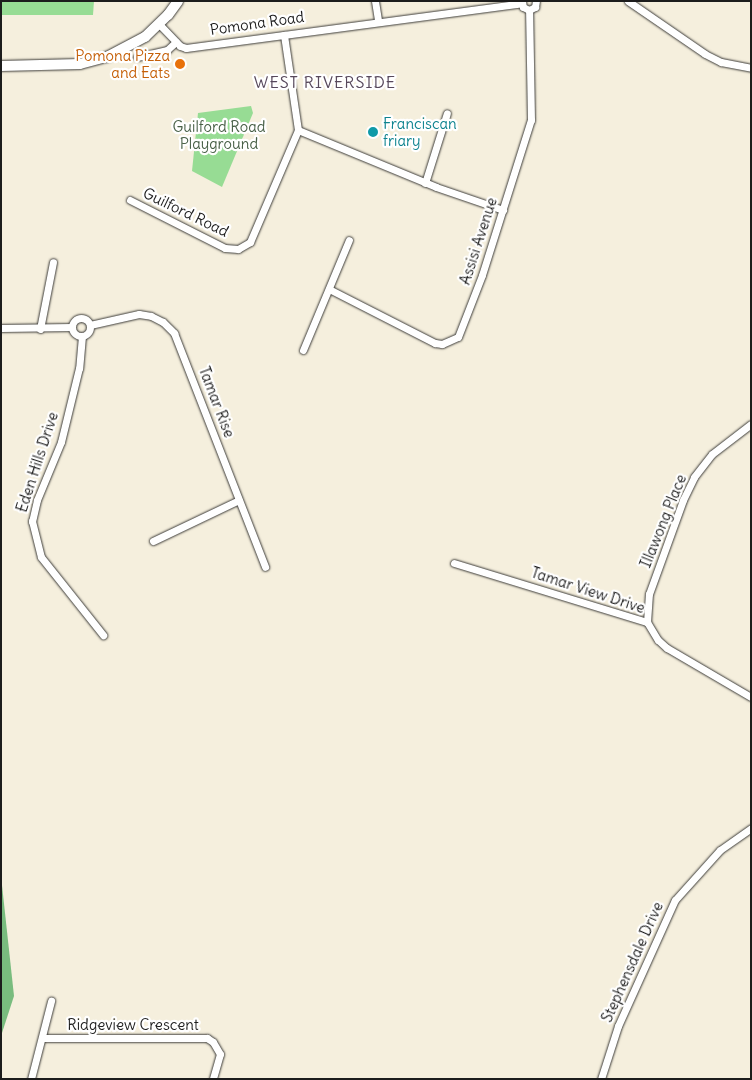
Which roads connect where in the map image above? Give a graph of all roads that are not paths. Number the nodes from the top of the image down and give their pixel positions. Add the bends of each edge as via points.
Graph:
1 (178, 1) edge
2 (376, 1) edge
3 (536, 1) edge
4 (628, 1) edge
5 (522, 2) edge
6 (529, 10) junction
7 (378, 21) junction
8 (159, 24) junction
9 (284, 35) junction
10 (176, 42) junction
11 (137, 57) dead end
12 (1, 66) edge
13 (751, 68) edge
14 (447, 113) dead end
15 (298, 130) junction
16 (425, 183) junction
17 (130, 200) dead end
18 (503, 210) junction
19 (349, 240) dead end
20 (53, 262) dead end
21 (329, 290) junction
22 (90, 325) junction
23 (72, 327) junction
24 (1, 328) edge
25 (40, 328) junction
26 (82, 336) junction
27 (303, 350) dead end
28 (751, 424) edge
29 (239, 500) junction
30 (153, 541) dead end
31 (454, 563) dead end
32 (265, 567) dead end
33 (647, 622) junction
34 (103, 635) dead end
35 (751, 697) edge
36 (751, 828) edge
37 (51, 1001) dead end
38 (42, 1038) junction
39 (31, 1079) edge
40 (214, 1079) edge
41 (601, 1079) edge

1 - 8 street
2 - 7 street
3 - 6 street via 535,7
4 - 13 street via 705,54 722,62
5 - 6 street via 523,7
5 - 7 street, Pomona Road
6 - 18 street, Assisi Avenue via 532,120
7 - 9 street, Pomona Road
8 - 10 street
8 - 12 street via 145,38 107,57 80,64
9 - 10 street, Pomona Road via 186,48
9 - 15 street
10 - 11 street via 167,50
14 - 16 street
15 - 16 street
15 - 17 street, Guilford Road via 255,233 250,242 238,249 225,248
16 - 18 street
18 - 21 street, Assisi Avenue via 462,329 451,341 435,343
19 - 21 street
20 - 25 street
21 - 27 street
22 - 23 street via 81,318
22 - 26 street
22 - 29 street, Tamar Rise via 139,314 163,322 174,333
23 - 25 street
23 - 26 street via 75,334
24 - 25 street
26 - 34 street, Eden Hills Drive via 79,368 60,442 32,521 41,557
28 - 33 street, Illawong Place via 713,453 694,477 649,594
29 - 30 street
29 - 32 street, Tamar Rise
31 - 33 street, Tamar View Drive
33 - 35 street, Tamar View Drive via 667,648
36 - 41 street, Stephensdale Drive via 720,850 676,900 618,1026
37 - 38 street
38 - 39 street
38 - 40 street, Ridgeview Crescent via 207,1038 214,1042 220,1054

